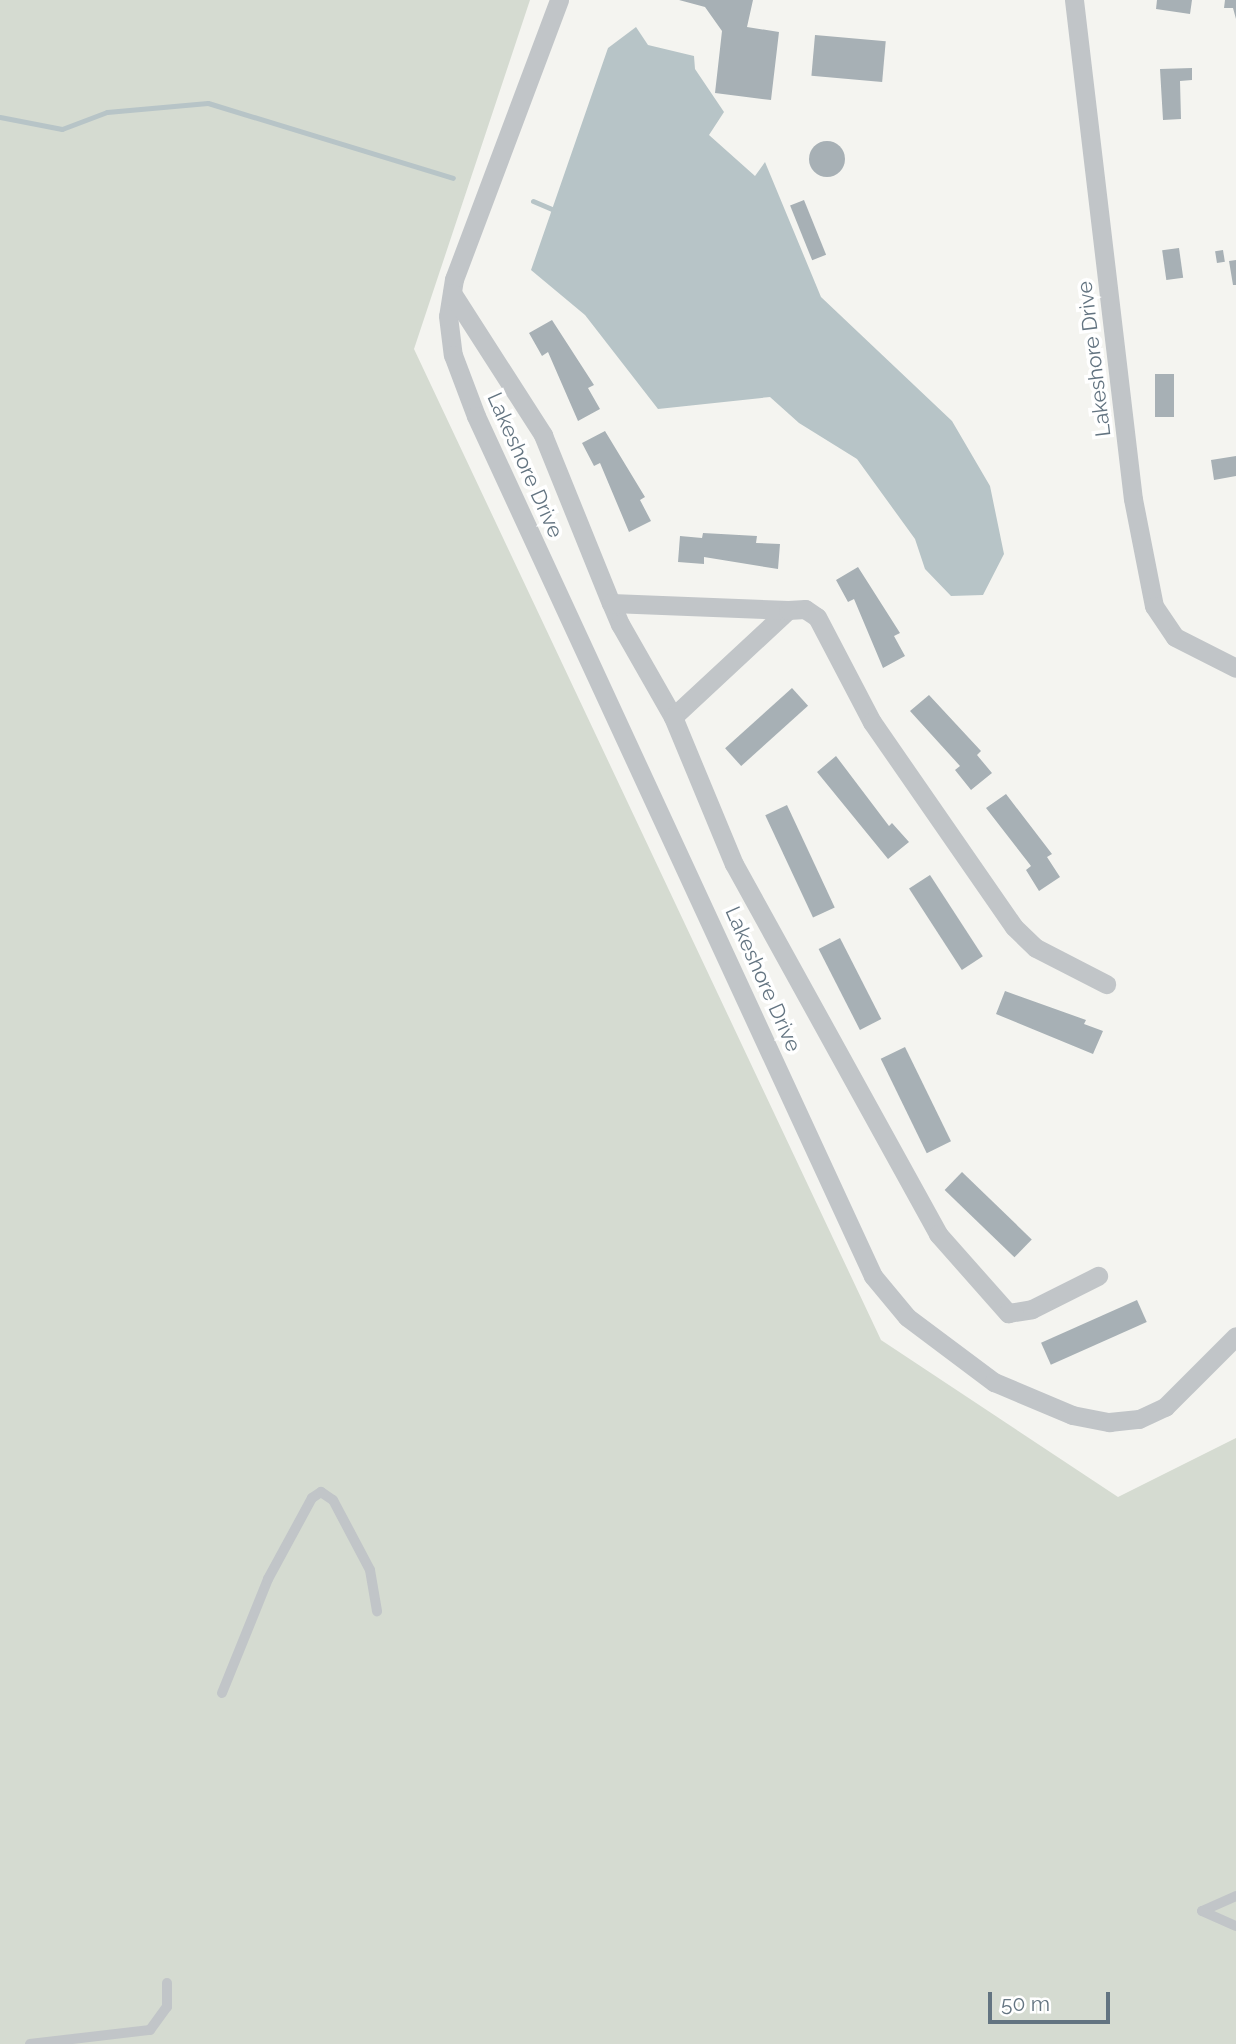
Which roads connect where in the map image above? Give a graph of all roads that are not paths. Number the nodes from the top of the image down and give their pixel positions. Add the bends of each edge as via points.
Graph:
1 (559, 0) edge
2 (1074, 0) edge
3 (452, 293) junction
4 (611, 603) junction
5 (788, 610) junction
6 (1236, 668) edge
7 (673, 717) junction
8 (1106, 984) dead end
9 (1098, 1276) dead end
10 (1236, 1336) edge
11 (377, 1611) dead end
12 (222, 1693) dead end
13 (1236, 1896) edge
14 (1236, 1926) edge
15 (167, 1983) dead end
16 (30, 2044) edge

1 - 3 street, Lakeshore Drive
2 - 6 street, Lakeshore Drive via 1133,499 1154,606 1175,637
3 - 4 street, Lakeshore Drive via 543,435
3 - 10 street, Lakeshore Drive via 453,355 476,416 873,1276 907,1317 994,1382 1072,1415 1109,1422 1139,1419 1165,1407
4 - 5 street
4 - 7 street, Lakeshore Drive
5 - 7 street
5 - 8 street via 805,609 817,617 872,722 1014,927 1036,948
7 - 9 street, Lakeshore Drive via 734,864 938,1234 1008,1313 1032,1309
11 - 12 lane via 370,1570 333,1500 321,1492 312,1498 268,1579
13 - 14 lane via 1202,1910
15 - 16 lane via 167,2007 150,2030

